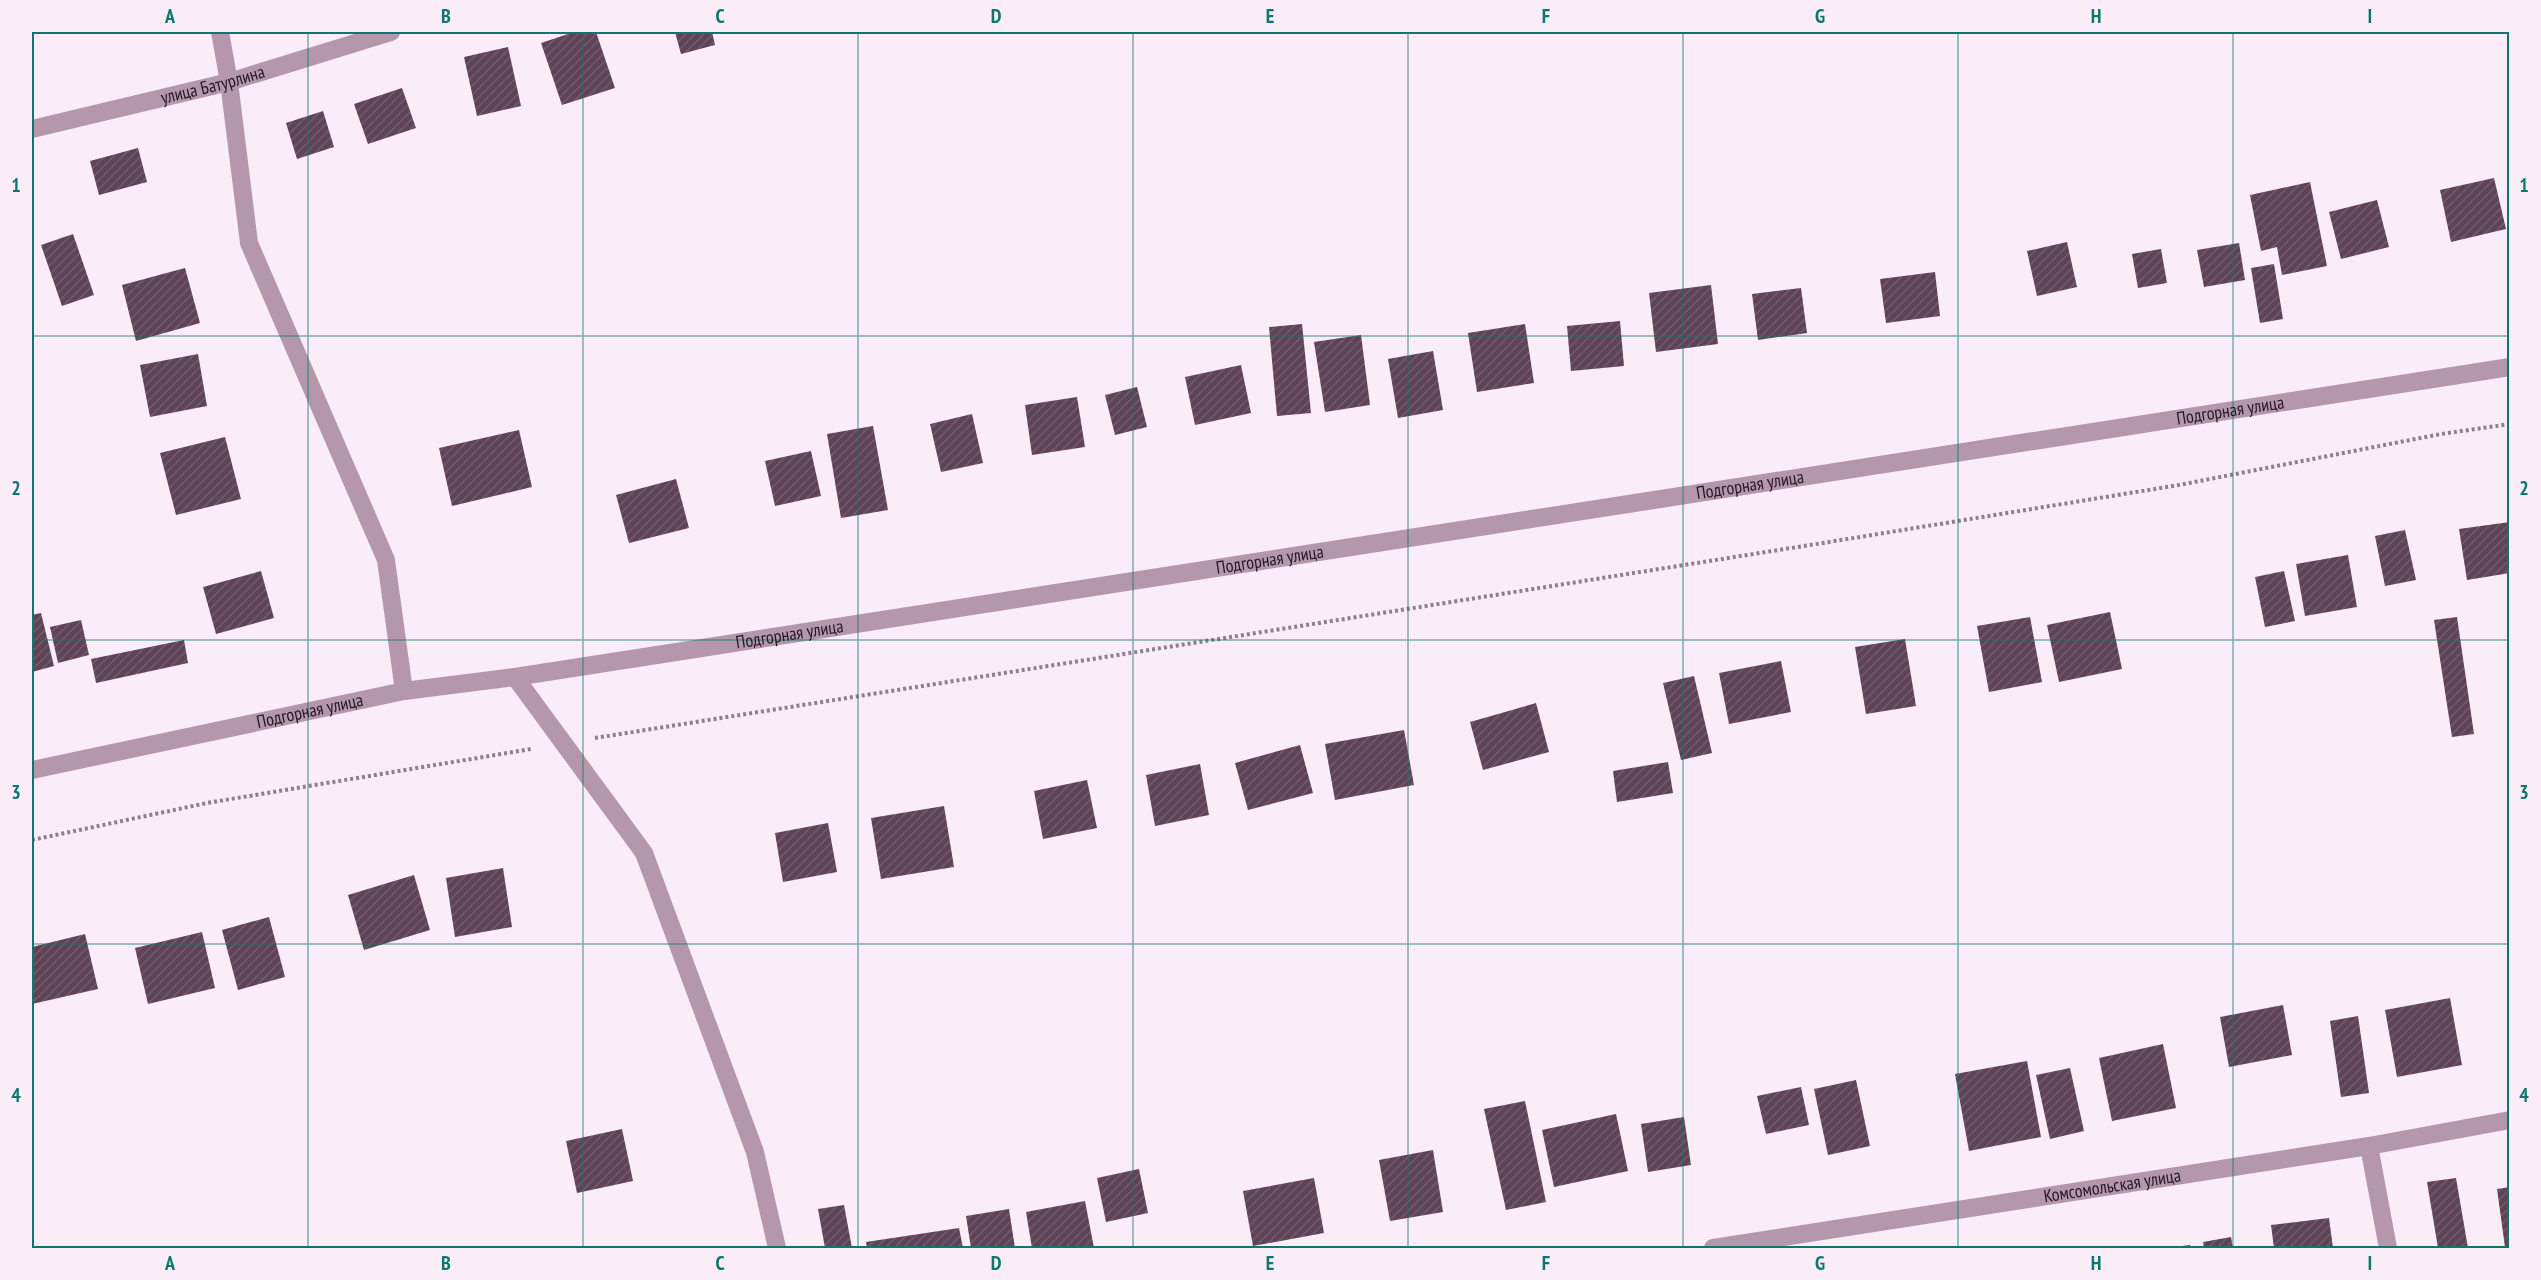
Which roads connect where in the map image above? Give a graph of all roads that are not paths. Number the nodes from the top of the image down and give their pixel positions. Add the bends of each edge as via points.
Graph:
1 (220, 32) edge
2 (392, 32) edge
3 (229, 81) junction
4 (32, 129) edge
5 (2510, 367) edge
6 (515, 677) junction
7 (404, 691) junction
8 (32, 770) edge
9 (2510, 1120) edge
10 (2368, 1146) junction
11 (777, 1248) edge
12 (1713, 1248) edge
13 (2388, 1248) edge

1 - 3 street
2 - 3 street, улица Батурлина
3 - 4 street, улица Батурлина
3 - 7 street via 249,243 386,560
5 - 6 street, Подгорная улица
6 - 7 street, Подгорная улица
6 - 11 street via 644,853 755,1152
7 - 8 street, Подгорная улица
9 - 10 street, Комсомольская улица
10 - 12 street, Комсомольская улица
10 - 13 street

